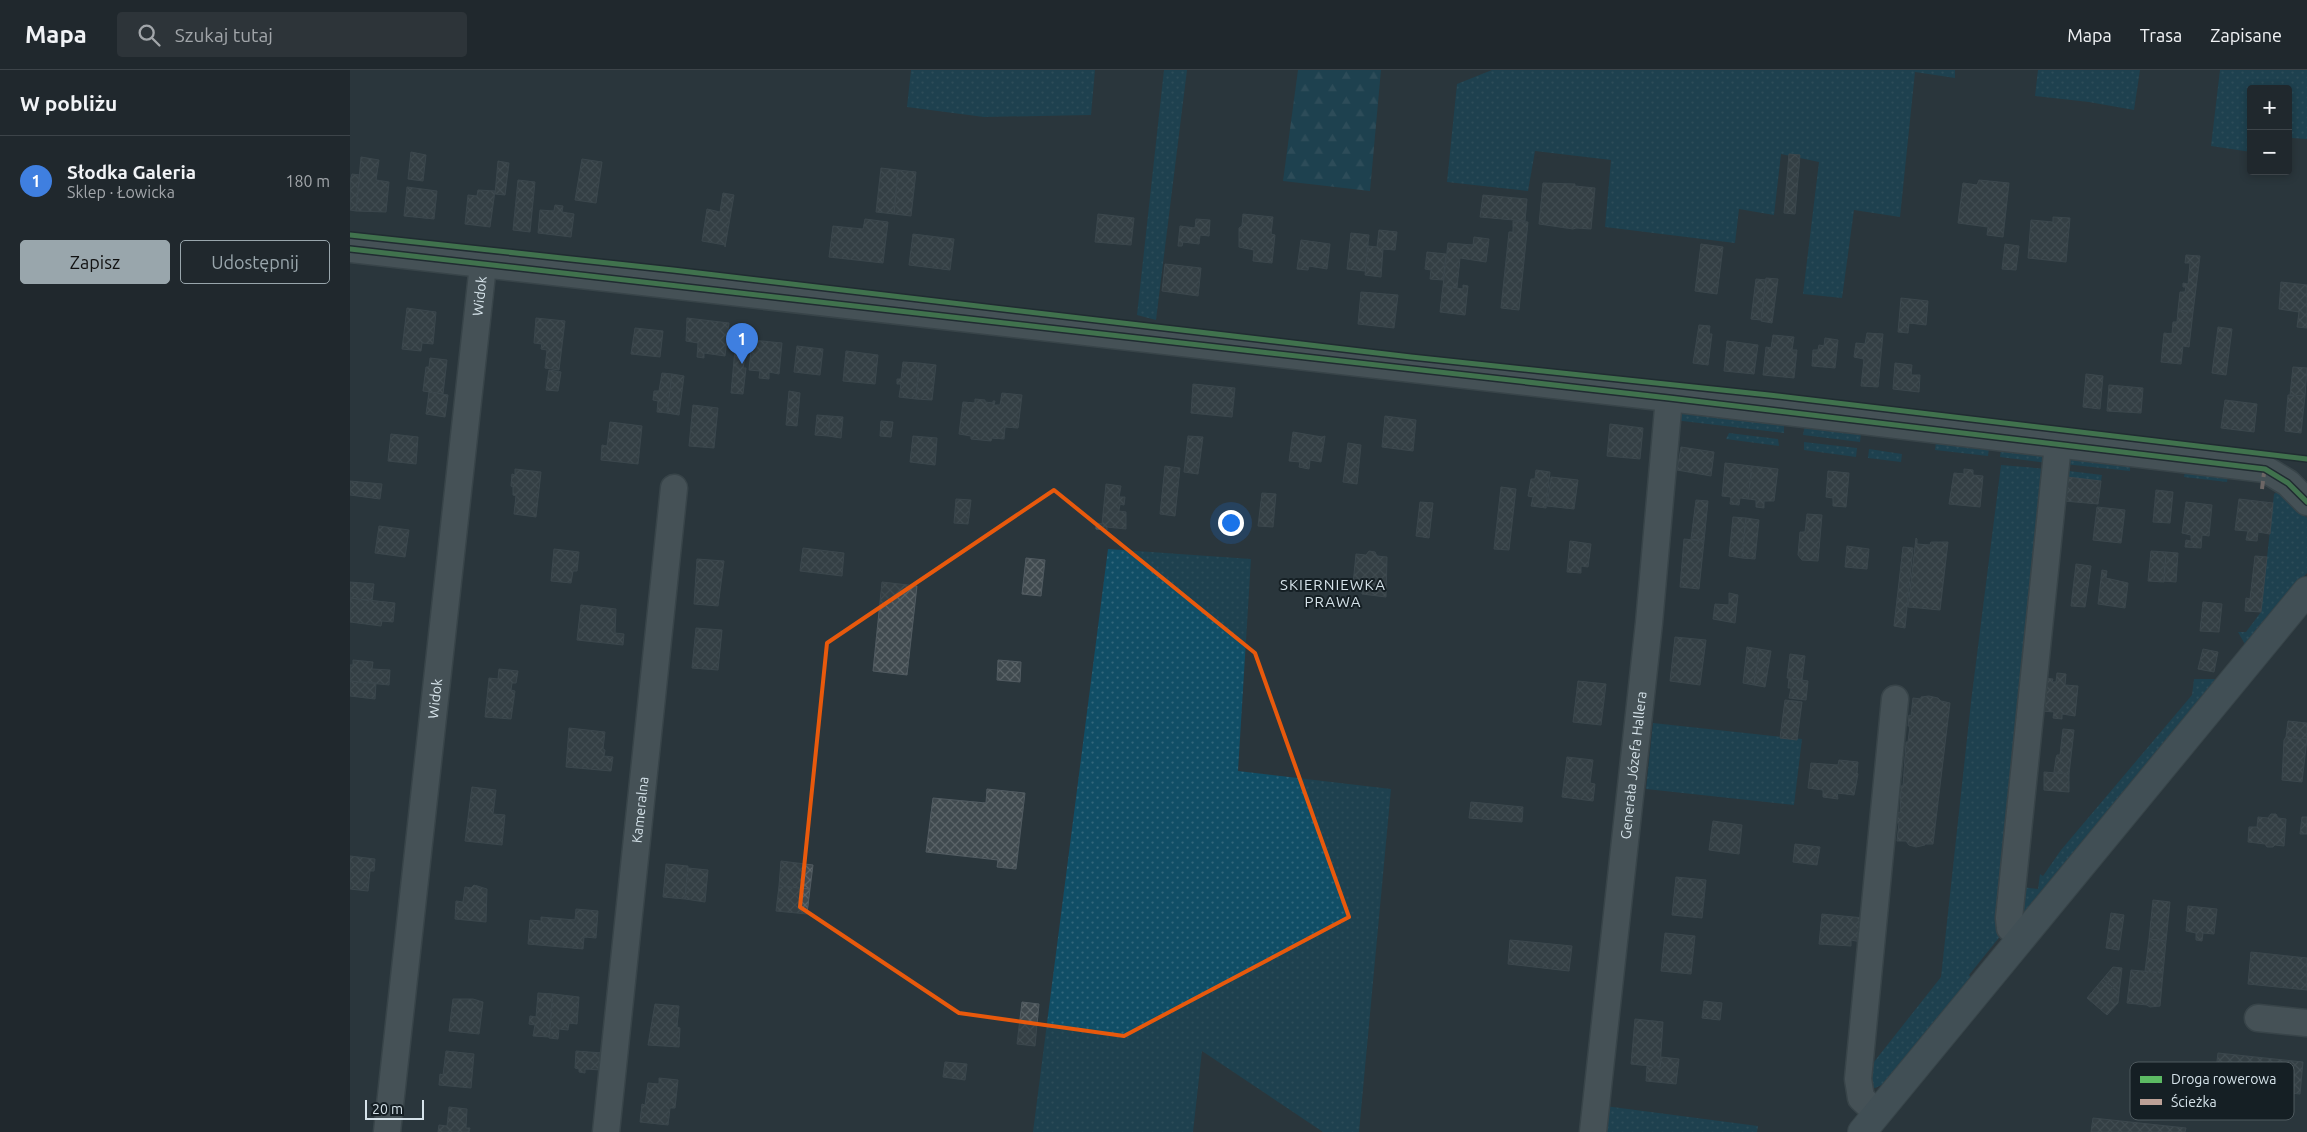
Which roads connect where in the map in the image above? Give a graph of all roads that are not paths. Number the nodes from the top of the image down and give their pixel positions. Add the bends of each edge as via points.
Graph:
1 (350, 249) edge
2 (483, 266) junction
3 (1668, 398) junction
4 (2058, 444) junction
5 (674, 488) dead end
6 (2307, 502) edge
7 (2307, 592) edge
8 (1895, 699) dead end
9 (2021, 938) junction
10 (2258, 1018) dead end
11 (2307, 1022) edge
12 (1870, 1122) edge
13 (387, 1132) edge
14 (606, 1132) edge
15 (1593, 1132) edge

1 - 2 street
2 - 3 street
2 - 13 street, Widok
3 - 4 street
3 - 15 street, Generała Józefa Hallera via 1649,623
4 - 6 street via 2265,469 2282,479
4 - 9 street via 2010,912 2010,928
5 - 14 street, Kameralna
7 - 9 main road
8 - 12 street via 1858,1079
9 - 12 main road
10 - 11 street

